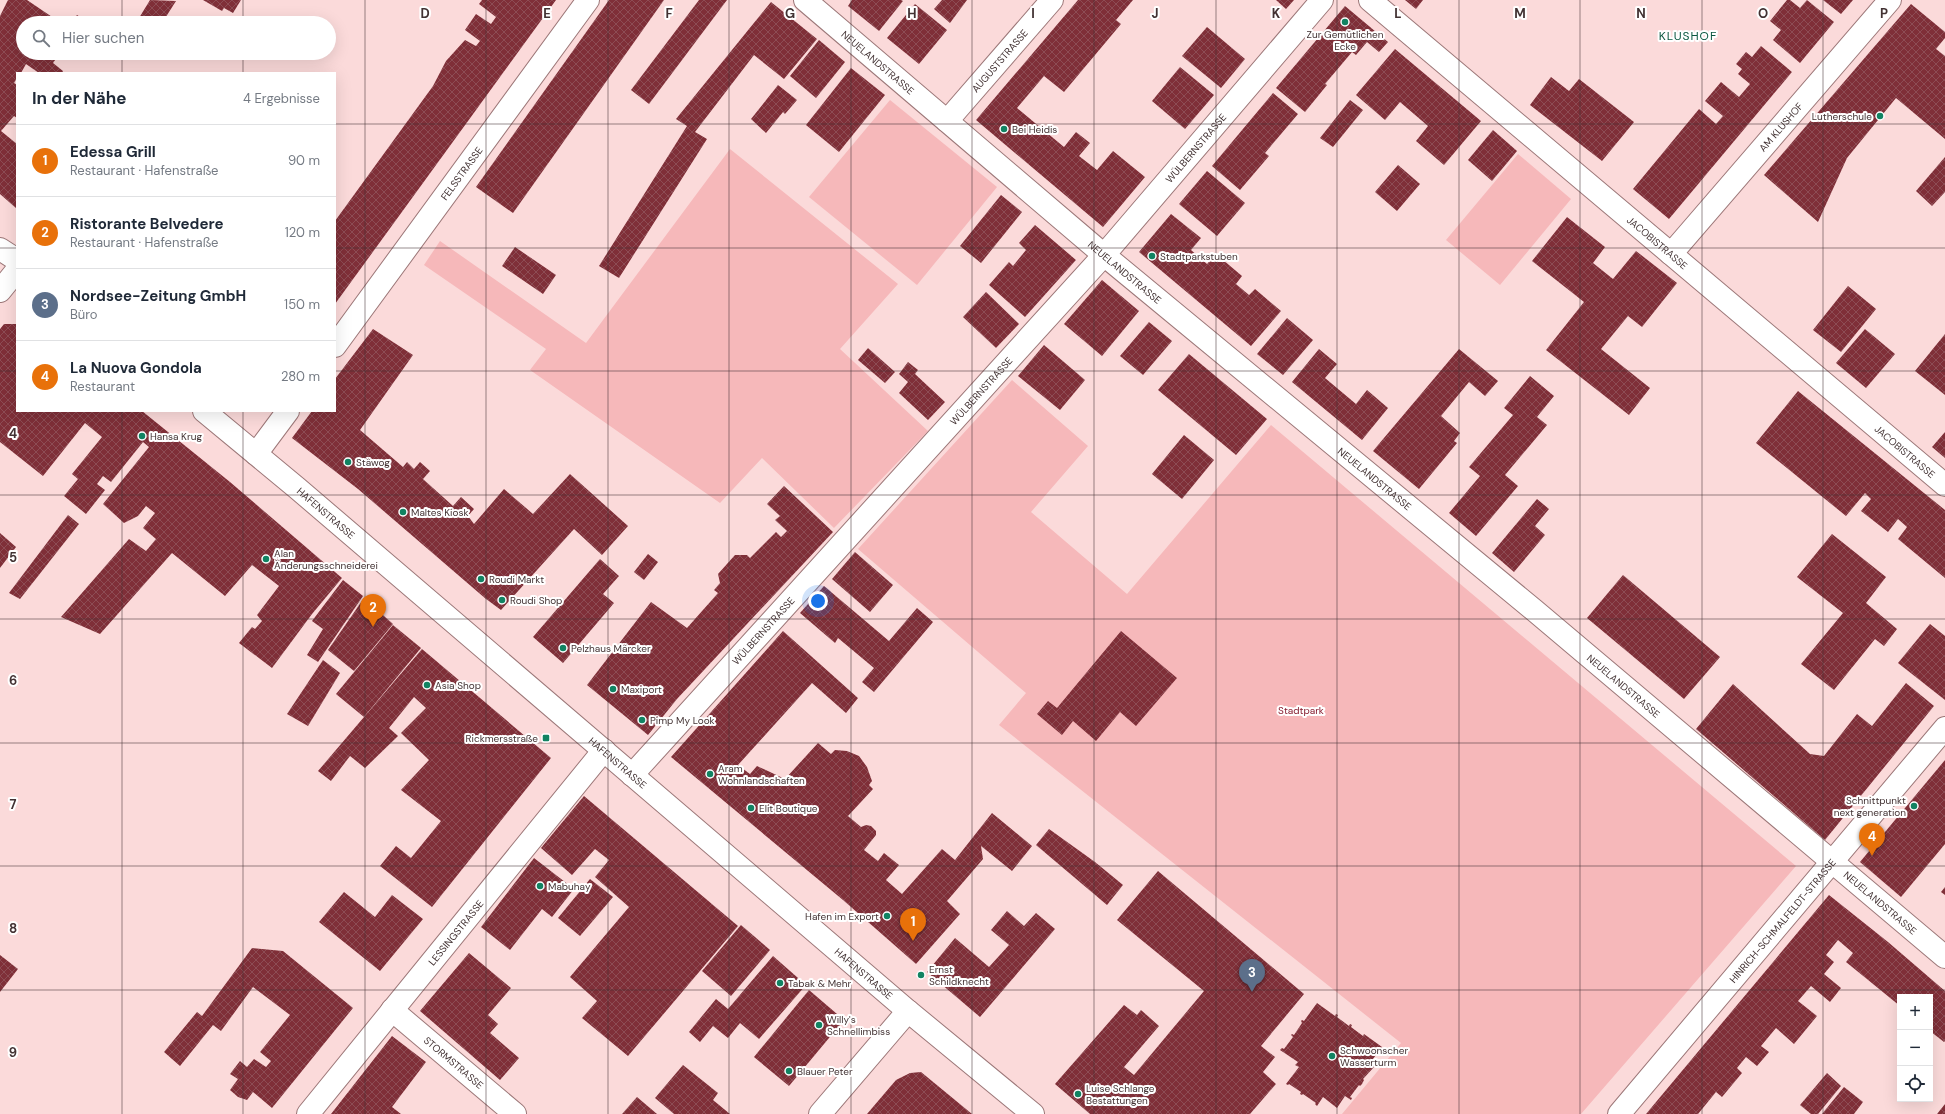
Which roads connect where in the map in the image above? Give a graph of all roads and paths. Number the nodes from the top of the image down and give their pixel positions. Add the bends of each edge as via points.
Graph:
1 (588, 0) edge
2 (805, 0) edge
3 (1052, 0) edge
4 (1322, 0) edge
5 (1370, 0) edge
6 (1890, 0) edge
7 (947, 121) junction
8 (0, 249) edge
9 (1671, 254) junction
10 (1104, 255) junction
11 (16, 259) edge
12 (16, 271) edge
13 (0, 291) edge
14 (336, 345) edge
15 (205, 412) edge
16 (287, 412) edge
17 (256, 454) junction
18 (1945, 485) edge
19 (1945, 728) edge
20 (604, 750) junction
21 (632, 775) junction
22 (1831, 863) junction
23 (1945, 957) edge
24 (392, 1010) junction
25 (908, 1011) junction
26 (308, 1114) edge
27 (515, 1114) edge
28 (820, 1114) edge
29 (1033, 1114) edge
30 (1619, 1114) edge

1 - 14 street, FELSSTRASSE
2 - 7 street, NEUELANDSTRASSE
3 - 7 street, AUGUSTSTRASSE
4 - 10 street, WÜLBERNSTRASSE
5 - 9 street, JACOBISTRASSE
6 - 9 street, AM KLUSHOF
7 - 10 street, NEUELANDSTRASSE
8 - 11 street
9 - 18 street, JACOBISTRASSE
10 - 21 street, WÜLBERNSTRASSE
10 - 22 street, NEUELANDSTRASSE via 1534,610
12 - 13 street
15 - 17 street, HAFENSTRASSE
16 - 17 street
17 - 20 street, HAFENSTRASSE
19 - 22 street, HINRICH-SCHMALFELDT-STRASSE
20 - 21 street, HAFENSTRASSE
20 - 24 street, LESSINGSTRASSE
21 - 25 street, HAFENSTRASSE
22 - 23 street, NEUELANDSTRASSE
22 - 30 street, HINRICH-SCHMALFELDT-STRASSE
24 - 26 street, LESSINGSTRASSE
24 - 27 street, STORMSTRASSE
25 - 28 street
25 - 29 street, HAFENSTRASSE

